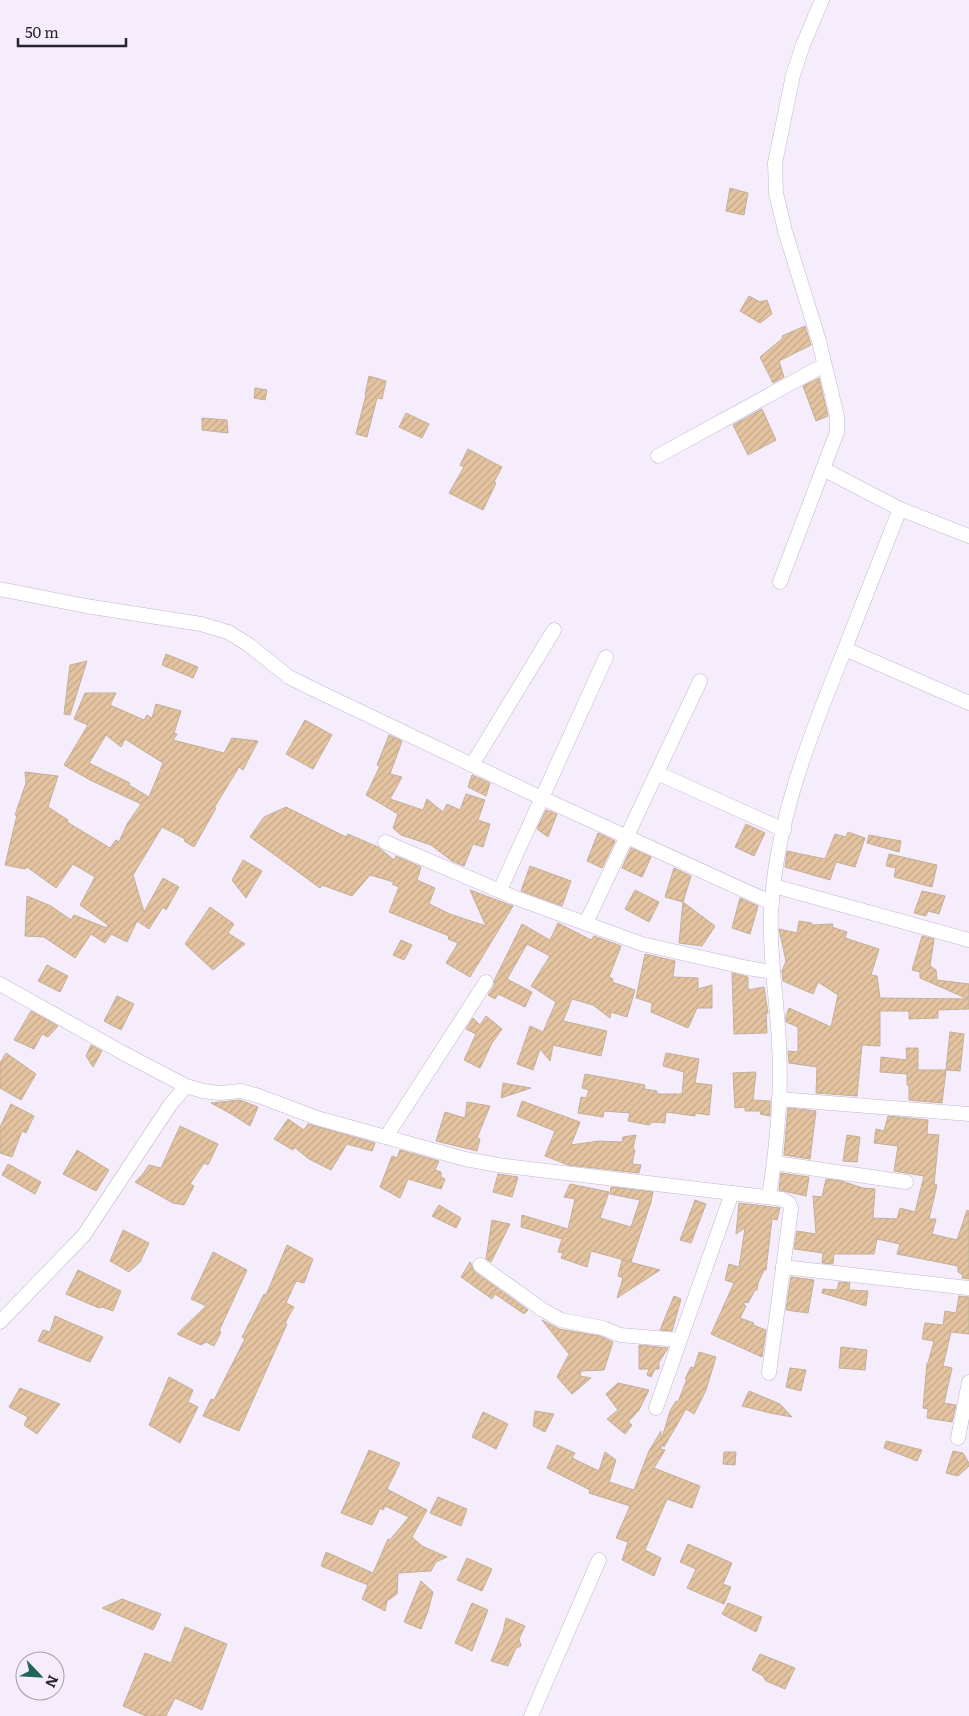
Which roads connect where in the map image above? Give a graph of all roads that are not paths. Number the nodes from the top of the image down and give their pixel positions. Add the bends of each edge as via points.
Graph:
1 (822, 0) edge
2 (824, 365) junction
3 (658, 456) dead end
4 (823, 469) junction
5 (900, 509) junction
6 (969, 536) edge
7 (780, 582) dead end
8 (0, 590) edge
9 (554, 630) dead end
10 (845, 649) junction
11 (606, 656) dead end
12 (700, 681) dead end
13 (969, 703) edge
14 (472, 765) junction
15 (657, 773) junction
16 (542, 798) junction
17 (784, 830) junction
18 (627, 837) junction
19 (386, 842) dead end
20 (774, 886) junction
21 (500, 890) junction
22 (772, 903) junction
23 (586, 923) junction
24 (969, 940) edge
25 (773, 972) junction
26 (486, 982) dead end
27 (0, 984) edge
28 (186, 1086) junction
29 (779, 1099) junction
30 (969, 1114) edge
31 (386, 1136) junction
32 (775, 1163) junction
33 (906, 1182) dead end
34 (732, 1193) junction
35 (769, 1197) junction
36 (480, 1265) dead end
37 (783, 1267) junction
38 (969, 1288) edge
39 (0, 1322) edge
40 (680, 1340) junction
41 (769, 1373) dead end
42 (969, 1382) edge
43 (656, 1408) dead end
44 (958, 1438) dead end
45 (599, 1560) dead end
46 (531, 1716) edge

1 - 2 street via 793,75 775,163 776,193 785,231
2 - 3 street
2 - 4 street via 837,416 836,432
4 - 5 street
4 - 7 street
5 - 6 street
5 - 10 street
8 - 14 street via 201,624 228,632 289,676
9 - 14 street
10 - 13 street
10 - 17 street via 808,740
11 - 16 street
12 - 15 street
14 - 16 street
15 - 17 street
15 - 18 street
16 - 18 street
16 - 21 street
17 - 20 street
18 - 22 street
18 - 23 street
19 - 21 street
20 - 22 street
20 - 24 street
21 - 23 street
22 - 25 street
23 - 25 street via 642,944
25 - 29 street via 779,1042
26 - 31 street
27 - 28 street
28 - 31 street via 203,1092 241,1091 318,1118
28 - 39 street via 84,1235
29 - 30 street
29 - 32 street
31 - 34 street via 498,1165
32 - 33 street
32 - 35 street
34 - 35 street
34 - 40 street
35 - 37 street via 782,1199 791,1208
36 - 40 street via 561,1320 603,1328 620,1335
37 - 38 street
37 - 41 street
40 - 43 street
42 - 44 street
45 - 46 street

